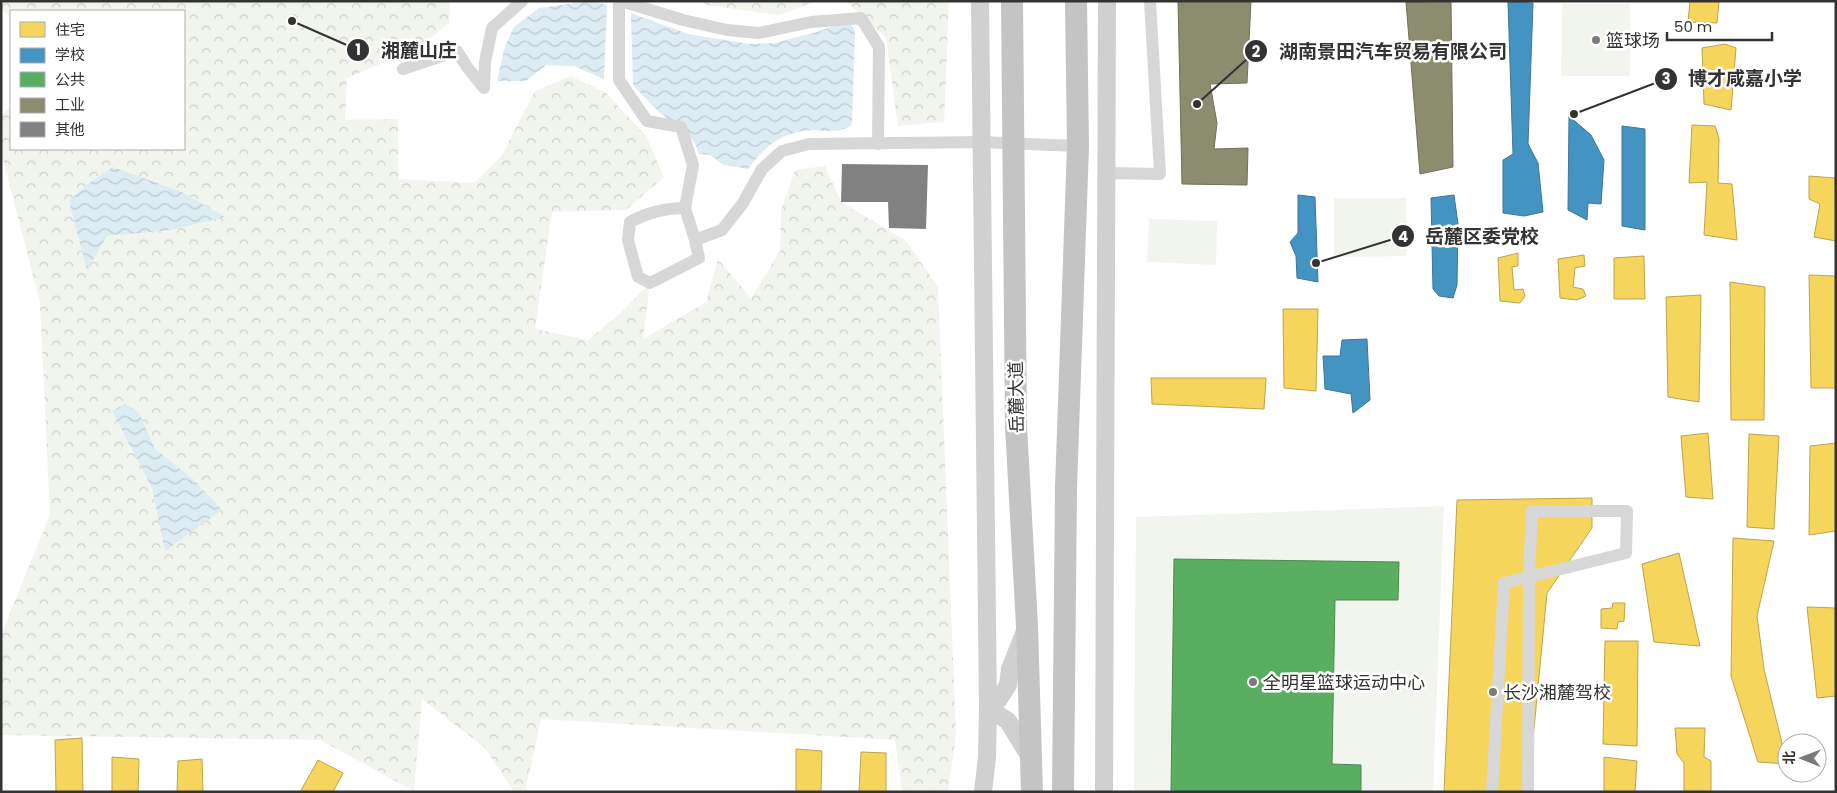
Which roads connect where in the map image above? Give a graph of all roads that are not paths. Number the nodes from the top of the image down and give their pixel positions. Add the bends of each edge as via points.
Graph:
1 (522, 1) edge
2 (980, 1) edge
3 (1012, 1) edge
4 (1076, 1) edge
5 (1107, 1) edge
6 (1150, 1) edge
7 (620, 2) edge
8 (403, 69) dead end
9 (982, 142) junction
10 (1013, 143) junction
11 (878, 144) junction
12 (1078, 146) junction
13 (1106, 173) junction
14 (685, 208) junction
15 (695, 240) junction
16 (1529, 576) junction
17 (1027, 626) junction
18 (988, 708) junction
19 (1032, 762) junction
20 (982, 792) edge
21 (1032, 792) edge
22 (1063, 792) edge
23 (1104, 792) edge
24 (1492, 792) edge
25 (1528, 792) edge

1 - 8 street via 492,28 484,62 484,88 457,51
2 - 9 street
3 - 10 highway, 岳麓大道
4 - 12 highway
5 - 13 street
6 - 13 street via 1160,174
7 - 11 street via 727,30 759,33 811,22 861,18 879,47
7 - 14 street via 619,80 647,121 681,127 694,165
9 - 10 street
9 - 11 street
9 - 18 street
10 - 12 street
10 - 17 highway, 岳麓大道 via 1016,426
11 - 15 street via 809,144 782,150 762,169 743,203 722,230
12 - 22 highway via 1066,488
13 - 23 street
14 - 15 street
14 - 15 street via 644,214 630,222 628,240 638,276 650,283 699,258
16 - 16 street via 1626,553 1627,511 1532,511
16 - 24 street via 1504,583
16 - 25 street
17 - 18 street via 1010,669 1008,686
17 - 19 highway, 岳麓大道
18 - 19 street via 1008,721
18 - 20 street
19 - 21 highway, 岳麓大道

